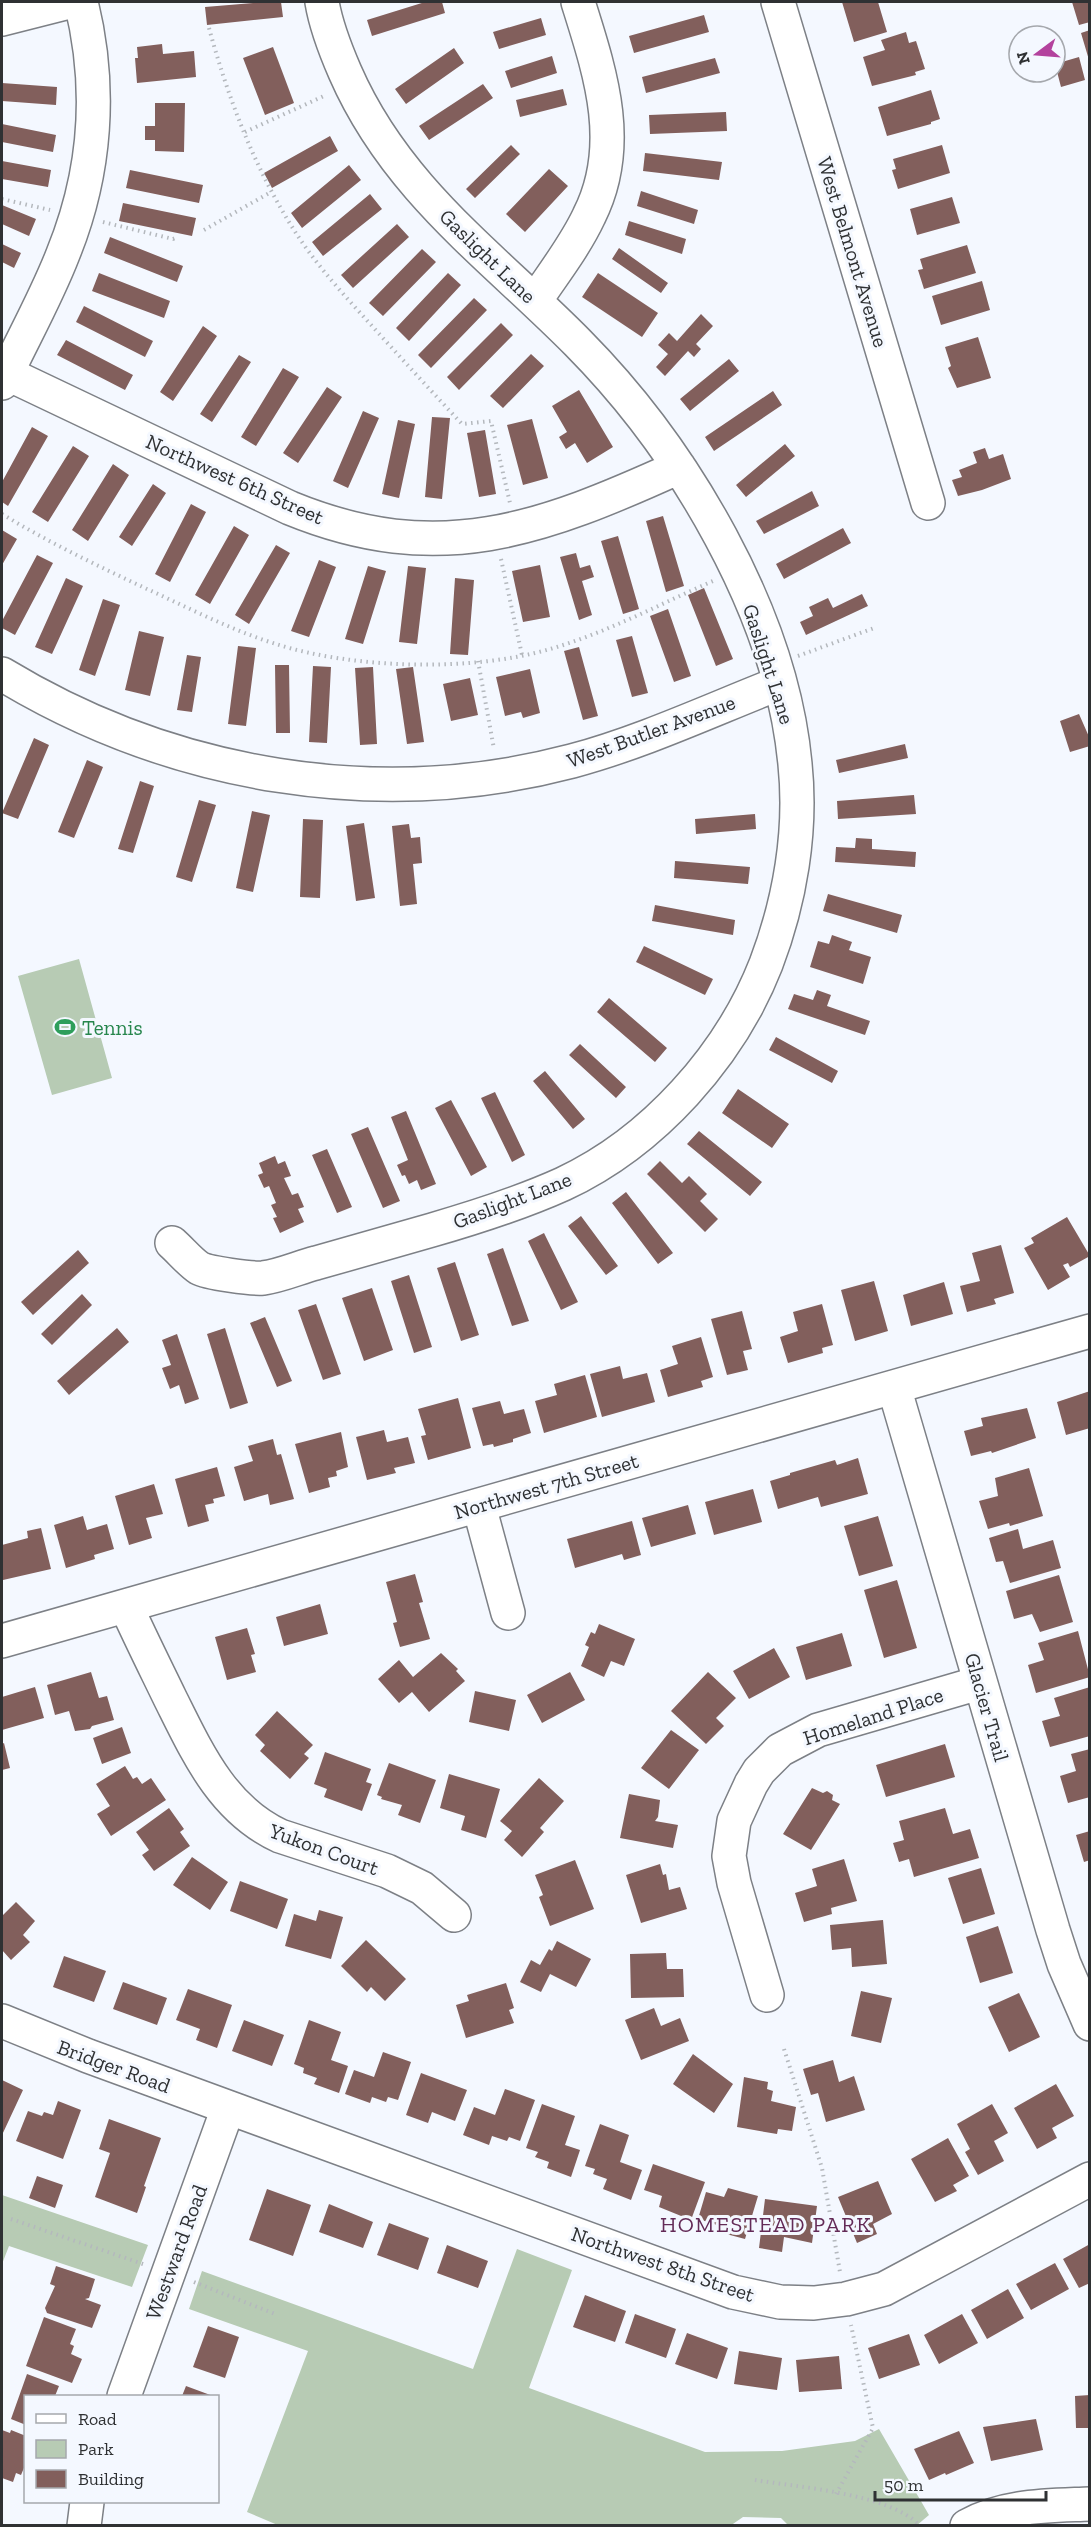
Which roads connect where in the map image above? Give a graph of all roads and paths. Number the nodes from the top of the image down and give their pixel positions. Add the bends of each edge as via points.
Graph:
1 (69, 2) edge
2 (81, 2) edge
3 (322, 2) edge
4 (578, 2) edge
5 (778, 2) edge
6 (2, 19) edge
7 (209, 28) dead end
8 (350, 84) junction
9 (245, 132) junction
10 (271, 192) junction
11 (2, 199) edge
12 (52, 211) dead end
13 (100, 221) dead end
14 (204, 230) dead end
15 (178, 237) dead end
16 (535, 301) junction
17 (4, 378) edge
18 (679, 467) junction
19 (928, 503) dead end
20 (2, 514) edge
21 (505, 532) junction
22 (737, 570) junction
23 (874, 628) dead end
24 (522, 655) junction
25 (478, 662) junction
26 (2, 674) edge
27 (777, 674) junction
28 (499, 775) junction
29 (172, 1243) dead end
30 (1089, 1331) edge
31 (894, 1387) junction
32 (479, 1506) junction
33 (126, 1606) junction
34 (508, 1613) dead end
35 (2, 1641) edge
36 (979, 1683) junction
37 (454, 1915) dead end
38 (767, 1995) dead end
39 (2, 2020) edge
40 (1089, 2024) edge
41 (784, 2049) dead end
42 (228, 2108) junction
43 (1089, 2179) edge
44 (11, 2219) dead end
45 (149, 2266) dead end
46 (186, 2279) dead end
47 (842, 2280) dead end
48 (274, 2314) dead end
49 (851, 2324) dead end
50 (125, 2395) edge
51 (755, 2480) dead end
52 (836, 2494) junction
53 (87, 2503) edge
54 (1089, 2504) edge
55 (84, 2526) edge
56 (920, 2526) edge
57 (967, 2526) edge

1 - 6 street
2 - 17 street via 95,105 88,172 63,255
3 - 8 street, Gaslight Lane via 327,26
4 - 16 street via 607,106 607,156 590,215
5 - 19 street, West Belmont Avenue
7 - 9 path
8 - 9 path
8 - 16 street, Gaslight Lane via 370,123 405,173
9 - 10 path
10 - 14 path
10 - 21 path via 313,258 462,424 491,421
11 - 12 path
13 - 15 path via 172,239
16 - 18 street, Gaslight Lane via 608,376
17 - 21 street, Northwest 6th Street via 326,521 403,537 449,538
18 - 21 street, Northwest 6th Street via 570,514
18 - 22 street, Gaslight Lane
20 - 25 path via 135,583 278,645 372,662
21 - 24 path
22 - 24 path via 576,641
22 - 27 street, Gaslight Lane
23 - 27 path
24 - 25 path
25 - 28 path
26 - 28 street, West Butler Avenue via 123,735 249,771 359,784 449,782
27 - 28 street, West Butler Avenue via 597,754
27 - 29 street, Gaslight Lane via 790,723 797,798 793,858 783,915 762,974 728,1036 696,1078 647,1128 592,1168 511,1205 263,1278 201,1270
30 - 31 street, Northwest 7th Street
31 - 32 street, Northwest 7th Street
31 - 36 street, Glacier Trail
32 - 33 street, Northwest 7th Street
32 - 34 street
33 - 35 street, Northwest 7th Street
33 - 37 street, Yukon Court via 199,1757 246,1814 280,1836 387,1871 422,1888
36 - 38 street, Homeland Place via 818,1730 780,1750 750,1784 734,1821 729,1856
36 - 40 street, Glacier Trail via 1053,1930
39 - 42 street, Bridger Road
41 - 47 path via 822,2168
42 - 43 street, Northwest 8th Street via 733,2292 780,2302 832,2301 884,2289
42 - 50 street, Westward Road
44 - 45 path
46 - 48 path
49 - 52 path via 873,2428
51 - 52 path
52 - 56 path via 902,2511
53 - 55 street
54 - 57 street via 1017,2508

